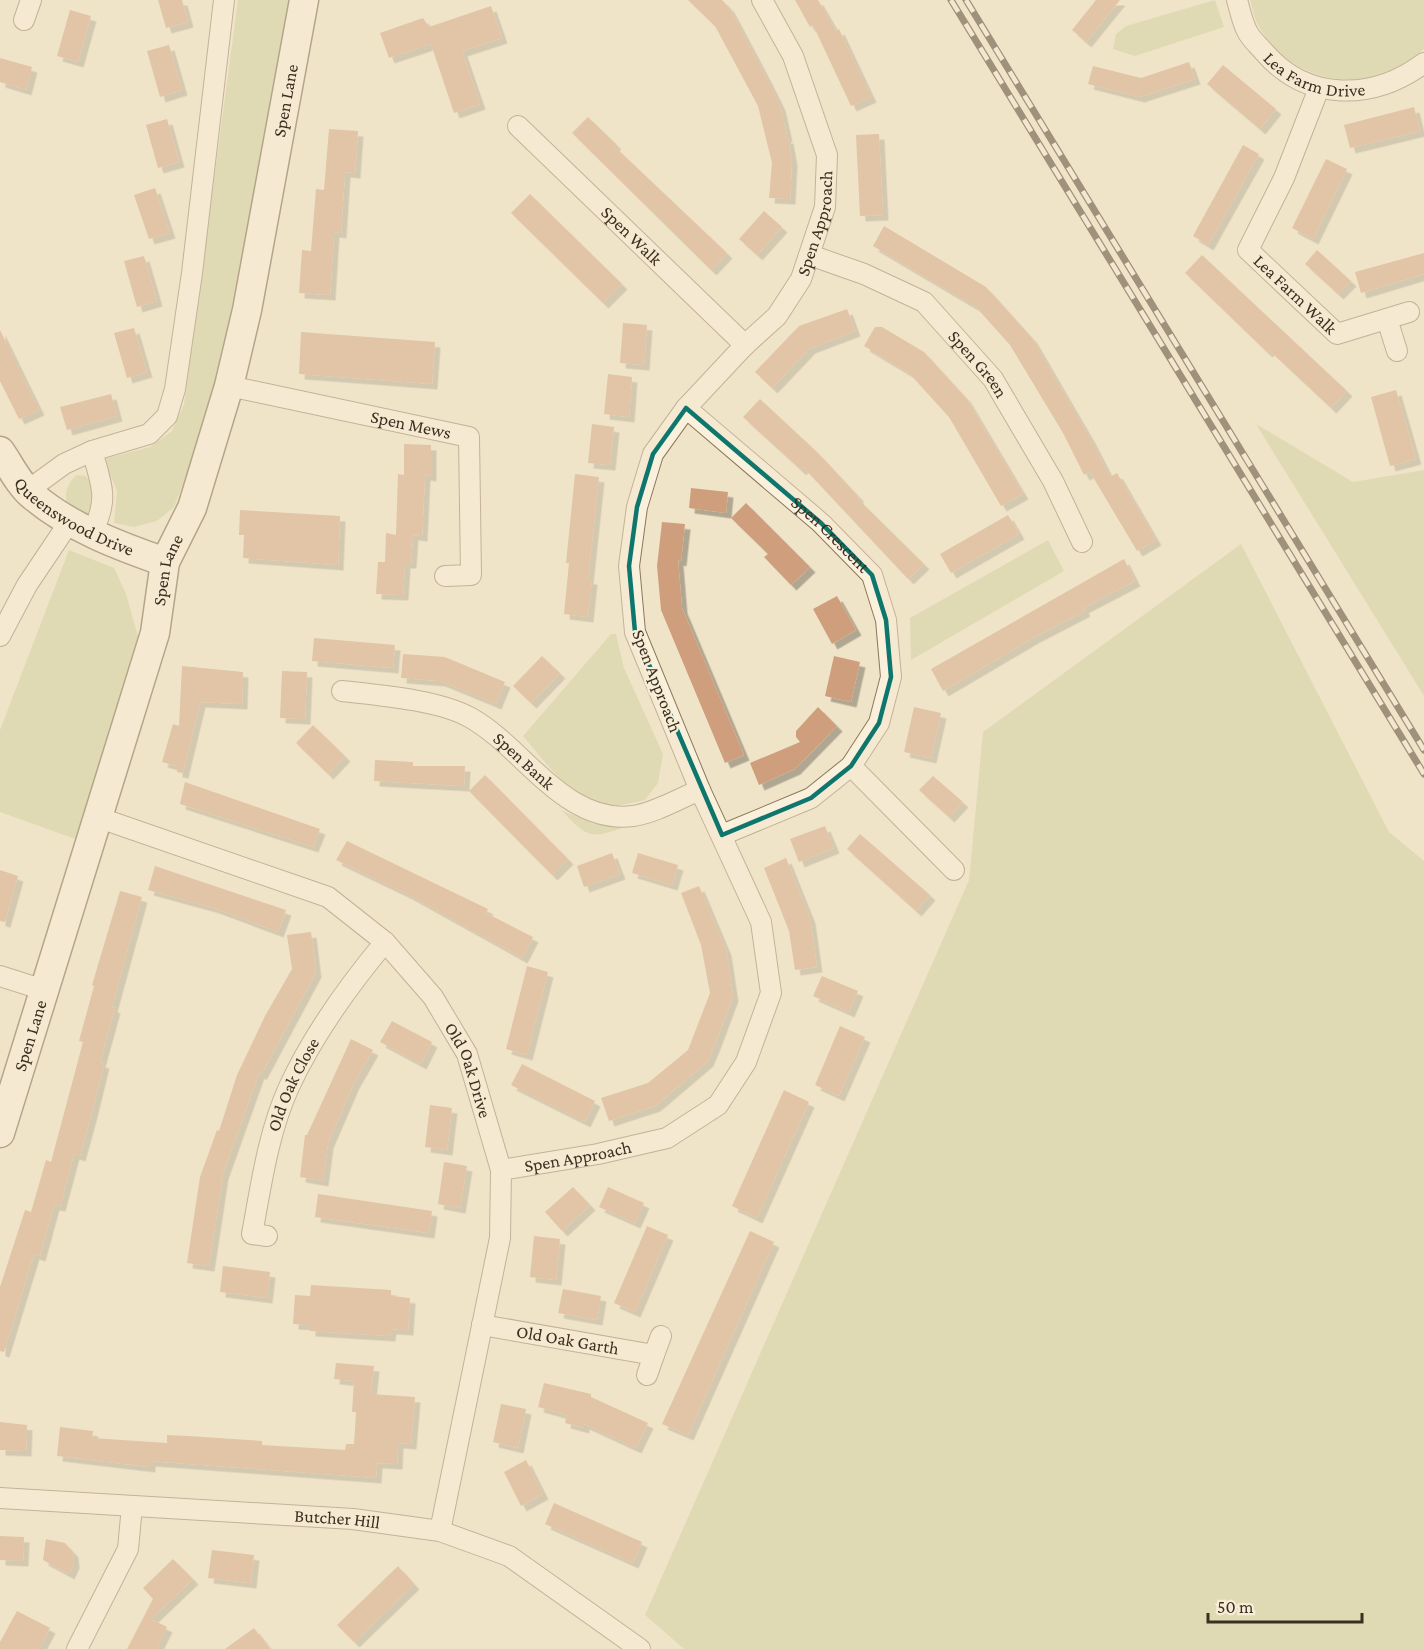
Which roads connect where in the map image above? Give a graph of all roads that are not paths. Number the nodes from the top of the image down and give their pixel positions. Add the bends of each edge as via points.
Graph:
1 (31, 0) edge
2 (224, 0) edge
3 (304, 0) edge
4 (762, 0) edge
5 (1237, 0) edge
6 (24, 20) dead end
7 (1424, 63) edge
8 (1319, 88) junction
9 (518, 126) dead end
10 (810, 255) junction
11 (1409, 312) dead end
12 (1387, 319) junction
13 (745, 345) junction
14 (1397, 351) dead end
15 (229, 386) junction
16 (686, 408) junction
17 (0, 451) edge
18 (92, 452) junction
19 (27, 491) junction
20 (81, 527) junction
21 (1082, 542) dead end
22 (165, 562) junction
23 (446, 576) dead end
24 (0, 636) edge
25 (342, 691) dead end
26 (851, 766) junction
27 (700, 790) junction
28 (97, 817) junction
29 (722, 836) junction
30 (954, 870) dead end
31 (385, 942) junction
32 (0, 976) edge
33 (44, 990) junction
34 (0, 1133) edge
35 (501, 1170) junction
36 (267, 1236) dead end
37 (482, 1325) junction
38 (661, 1336) dead end
39 (654, 1355) junction
40 (647, 1375) dead end
41 (0, 1498) edge
42 (132, 1506) junction
43 (440, 1531) junction
44 (76, 1649) edge
45 (640, 1649) edge

1 - 6 street
2 - 18 street via 175,389 167,416 149,434
3 - 15 street, Spen Lane via 247,310
4 - 10 street, Spen Approach via 793,56 827,155 825,207
5 - 8 street, Lea Farm Drive via 1247,32 1278,68
7 - 8 street, Lea Farm Drive via 1378,88 1349,92
8 - 12 street, Lea Farm Walk via 1284,178 1248,250 1337,334
9 - 13 street, Spen Walk
10 - 13 street, Spen Approach via 801,279 777,316
10 - 21 street, Spen Green via 864,274 924,302 993,379 1044,464
11 - 12 street, Lea Farm Walk
12 - 14 street
13 - 16 street, Spen Approach
15 - 22 street, Spen Lane via 192,508
15 - 23 street, Spen Mews via 469,436 471,575
16 - 26 street, Spen Crescent via 821,524 872,575 886,620 891,677 879,723
16 - 27 street, Spen Approach via 653,454 637,507 629,566 635,632
17 - 19 street, Queenswood Drive
18 - 19 street via 64,464
18 - 20 street via 102,487 102,511
19 - 20 street, Queenswood Drive
20 - 22 street, Queenswood Drive
20 - 24 street via 27,585
22 - 28 street, Spen Lane via 155,633
25 - 27 street, Spen Bank via 413,700 469,717 504,741 583,809 608,816 634,816
26 - 29 street, Spen Crescent via 811,798
26 - 30 street
27 - 29 street, Spen Approach
28 - 31 street, Old Oak Drive via 328,897
28 - 33 street, Spen Lane
29 - 35 street, Spen Approach via 761,922 771,993 746,1062 718,1105 667,1138
31 - 35 street, Old Oak Drive via 433,997 467,1054
31 - 36 street, Old Oak Close via 345,990 289,1088 265,1165 252,1234
32 - 33 street
33 - 34 street, Spen Lane
35 - 37 street, Old Oak Drive via 500,1238
37 - 39 street, Old Oak Garth
37 - 43 street, Old Oak Drive
38 - 39 street
39 - 40 street
41 - 42 street, Butcher Hill
42 - 43 street, Butcher Hill via 353,1519
42 - 44 street via 128,1549
43 - 45 street, Butcher Hill via 509,1556

